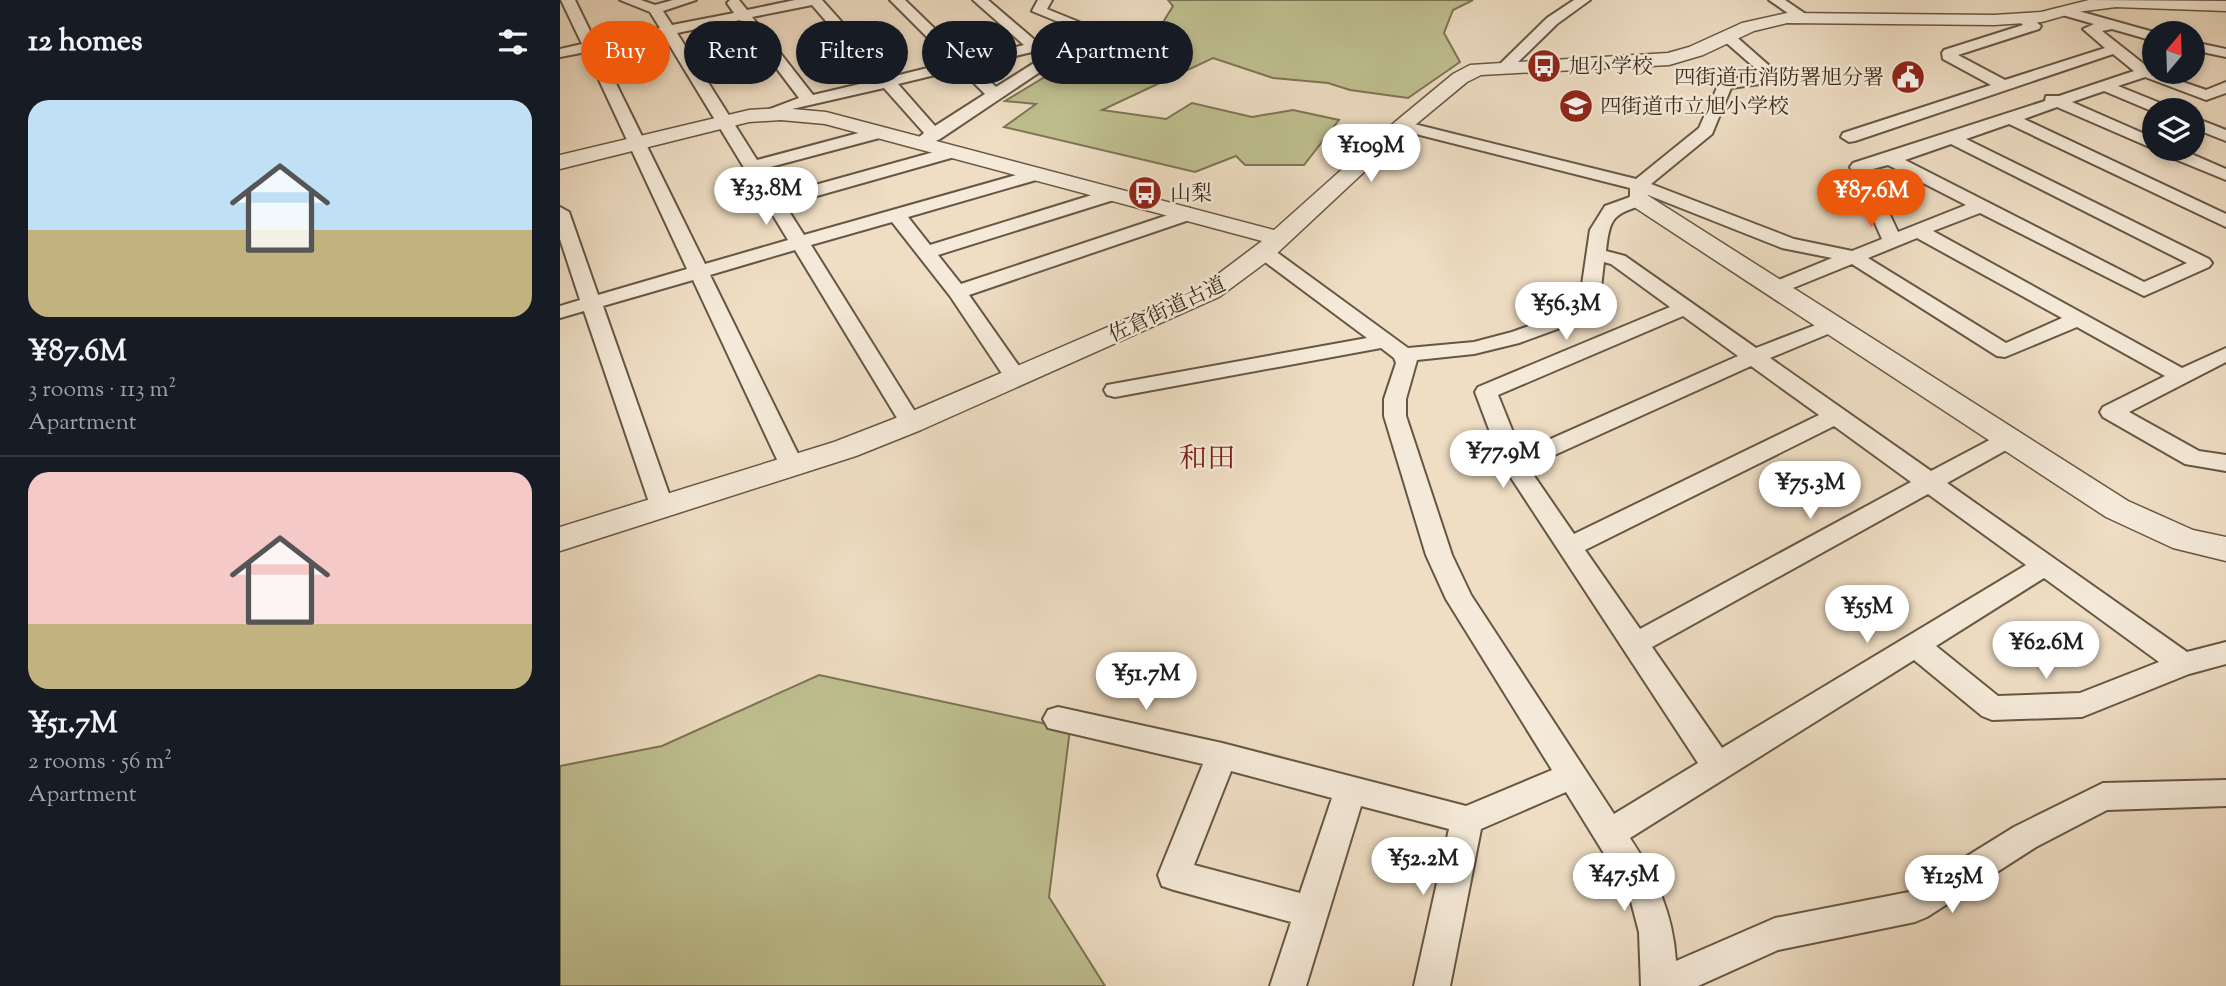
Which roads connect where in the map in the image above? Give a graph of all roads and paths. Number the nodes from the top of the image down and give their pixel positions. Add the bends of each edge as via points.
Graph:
1 (568, 0) edge
2 (627, 0) edge
3 (689, 0) edge
4 (731, 0) edge
5 (815, 0) edge
6 (897, 0) edge
7 (980, 0) edge
8 (1583, 0) edge
9 (1776, 0) edge
10 (560, 3) edge
11 (1042, 6) edge
12 (2064, 6) edge
13 (2226, 6) edge
14 (655, 9) junction
15 (743, 15) junction
16 (1803, 17) junction
17 (1002, 19) junction
18 (2024, 19) junction
19 (662, 21) edge
20 (833, 21) edge
21 (1073, 21) edge
22 (922, 25) edge
23 (2109, 26) junction
24 (581, 29) edge
25 (670, 30) edge
26 (670, 33) edge
27 (2142, 34) edge
28 (1727, 36) junction
29 (1031, 44) edge
30 (581, 49) edge
31 (2115, 49) junction
32 (2205, 49) edge
33 (560, 53) edge
34 (2226, 53) edge
35 (1506, 66) junction
36 (2142, 70) edge
37 (1031, 72) edge
38 (2142, 73) edge
39 (2009, 83) junction
40 (607, 84) edge
41 (878, 84) edge
42 (888, 84) edge
43 (983, 84) edge
44 (2177, 84) edge
45 (2104, 86) junction
46 (2226, 87) edge
47 (995, 95) junction
48 (809, 100) junction
49 (2142, 101) edge
50 (2057, 102) junction
51 (768, 115) junction
52 (2009, 118) junction
53 (724, 122) junction
54 (1402, 127) junction
55 (2205, 127) edge
56 (881, 132) junction
57 (2226, 136) edge
58 (1849, 137) dead end
59 (1952, 138) junction
60 (927, 139) junction
61 (2142, 139) edge
62 (635, 144) junction
63 (952, 152) junction
64 (1890, 159) junction
65 (2194, 161) edge
66 (560, 162) edge
67 (752, 167) junction
68 (1037, 174) junction
69 (2226, 175) edge
70 (1639, 192) junction
71 (1114, 194) junction
72 (774, 202) junction
73 (1980, 206) junction
74 (560, 212) edge
75 (896, 214) junction
76 (1189, 214) junction
77 (2226, 221) edge
78 (1919, 231) junction
79 (1893, 241) junction
80 (799, 243) junction
81 (1271, 245) junction
82 (926, 252) junction
83 (1594, 254) junction
84 (1854, 257) junction
85 (696, 272) junction
86 (1776, 288) junction
87 (957, 292) junction
88 (591, 303) junction
89 (1684, 308) junction
90 (560, 312) edge
91 (2078, 319) junction
92 (1833, 325) junction
93 (1394, 348) junction
94 (2226, 354) edge
95 (1753, 357) junction
96 (1016, 376) junction
97 (2183, 377) junction
98 (1115, 390) dead end
99 (1836, 416) junction
100 (911, 424) junction
101 (2009, 439) junction
102 (2226, 463) edge
103 (1514, 464) junction
104 (792, 467) junction
105 (1929, 482) junction
106 (662, 508) junction
107 (560, 539) edge
108 (1569, 547) junction
109 (2226, 549) edge
110 (2044, 566) junction
111 (1635, 644) junction
112 (1915, 645) junction
113 (2226, 653) edge
114 (2183, 664) junction
115 (1058, 719) dead end
116 (1222, 756) junction
117 (1717, 766) junction
118 (1573, 775) junction
119 (1351, 789) junction
120 (2226, 793) edge
121 (1468, 820) junction
122 (1610, 833) junction
123 (1311, 912) junction
124 (1288, 986) edge
125 (1432, 986) edge
126 (1659, 986) edge

1 - 10 street
1 - 24 street
2 - 14 street
3 - 14 street
4 - 15 street
5 - 15 street
5 - 20 street
6 - 22 street
7 - 17 street
8 - 35 street via 1552,21
9 - 16 street
11 - 17 street
11 - 21 street
12 - 13 street, 佐倉街道古道 via 2138,1
12 - 18 street, 佐倉街道古道
12 - 23 street
14 - 19 street
15 - 25 street
15 - 48 street
16 - 18 street, 佐倉街道古道
16 - 28 street, 佐倉街道古道 via 1760,23
17 - 29 street
18 - 39 street via 2034,26 1948,56
23 - 27 street
23 - 31 street via 2090,29
26 - 53 street
28 - 35 street, 佐倉街道古道 via 1669,59
28 - 70 street via 1774,77 1725,84 1706,130
30 - 33 street
31 - 36 street
31 - 39 street
32 - 34 street
35 - 54 street, 佐倉街道古道 via 1468,73
37 - 47 street
38 - 45 street
39 - 50 street
39 - 58 street
40 - 62 street
41 - 48 street
42 - 60 street
43 - 47 street
44 - 46 street via 2206,95
45 - 49 street
45 - 50 street
47 - 60 street
48 - 51 street
50 - 52 street
50 - 61 street
51 - 53 street
51 - 56 street via 826,118
52 - 59 street
52 - 77 street
53 - 62 street
53 - 67 street
54 - 70 street
54 - 81 street, 佐倉街道古道
55 - 57 street
56 - 60 street
56 - 67 street
59 - 64 street
59 - 73 street via 2202,263 2144,290
60 - 63 street
62 - 66 street
62 - 85 street
63 - 68 street
63 - 72 street
64 - 73 street
64 - 79 street via 1859,167
65 - 69 street
67 - 72 street
68 - 71 street
68 - 75 street
70 - 83 street via 1611,211 1599,230
70 - 84 street via 1789,244
70 - 86 street
71 - 76 street
71 - 82 street
72 - 80 street
73 - 78 street
74 - 88 street
75 - 80 street
75 - 82 street
76 - 81 street
76 - 87 street
78 - 79 street
78 - 91 street
79 - 84 street
80 - 85 street
80 - 100 street
81 - 93 street
81 - 96 street, 佐倉街道古道 via 1210,292
82 - 87 street
83 - 89 street via 1618,260
83 - 93 street via 1583,313 1474,348
84 - 86 street
84 - 91 street via 2006,351
85 - 88 street
85 - 104 street
86 - 92 street
87 - 96 street
88 - 90 street
88 - 106 street
89 - 95 street
89 - 103 street via 1486,392
91 - 97 street
92 - 95 street
92 - 101 street
93 - 98 street
93 - 118 street via 1407,363 1395,399 1395,416 1439,555 1459,598
94 - 97 street
95 - 99 street
95 - 103 street
96 - 100 street, 佐倉街道古道
97 - 102 street via 2112,412 2193,458
99 - 105 street
99 - 108 street
100 - 104 street, 佐倉街道古道
101 - 105 street
101 - 109 street via 2117,509 2185,540
103 - 108 street
104 - 106 street, 佐倉街道古道
105 - 110 street
105 - 111 street
106 - 107 street, 佐倉街道古道
108 - 111 street
110 - 112 street
110 - 114 street
111 - 117 street
112 - 114 street via 1992,708 2082,705
112 - 117 street
113 - 114 street
115 - 116 street
116 - 119 street
116 - 123 street via 1174,875
117 - 122 street
118 - 121 street
118 - 122 street
119 - 121 street
119 - 123 street
120 - 126 street via 2103,797 2025,837 1915,906 1775,934
121 - 125 street
122 - 126 street via 1652,906
123 - 124 street

